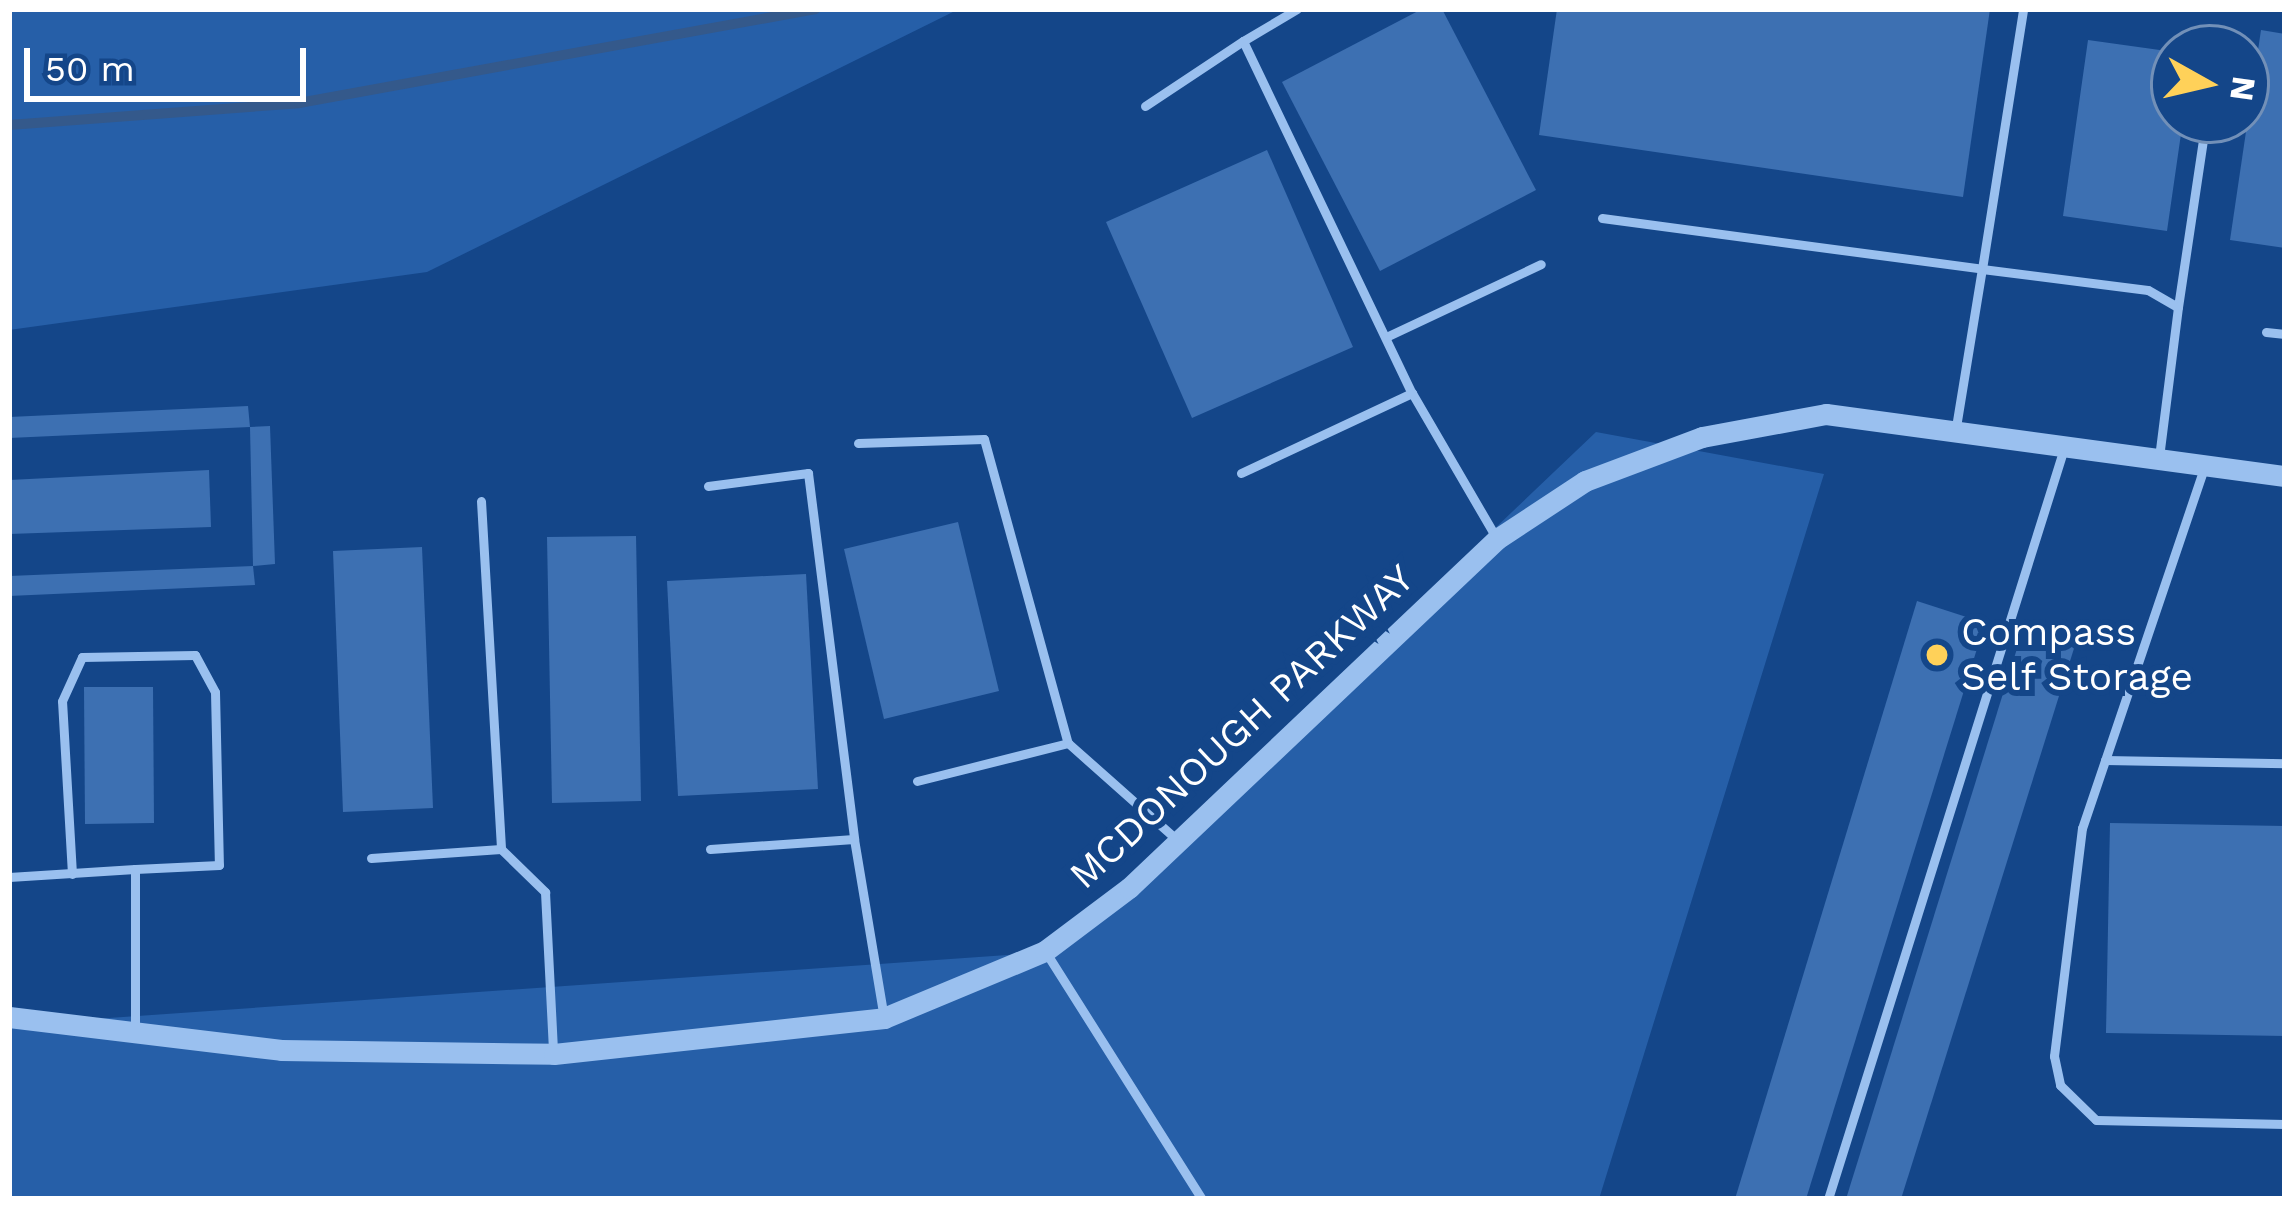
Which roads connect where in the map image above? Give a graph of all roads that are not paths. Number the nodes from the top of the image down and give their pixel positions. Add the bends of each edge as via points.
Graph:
1 (1297, 9) edge
2 (2023, 9) edge
3 (1243, 41) junction
4 (1145, 106) dead end
5 (2202, 144) edge
6 (1602, 218) dead end
7 (1541, 264) dead end
8 (1982, 268) junction
9 (2178, 307) junction
10 (2266, 332) dead end
11 (2285, 334) edge
12 (1386, 337) junction
13 (1412, 393) junction
14 (1956, 427) junction
15 (858, 443) dead end
16 (2066, 443) junction
17 (2159, 457) junction
18 (2205, 464) junction
19 (1240, 473) dead end
20 (2285, 476) edge
21 (708, 486) dead end
22 (481, 501) dead end
23 (1497, 539) junction
24 (1068, 743) junction
25 (2104, 760) junction
26 (2285, 763) edge
27 (917, 781) dead end
28 (854, 839) junction
29 (1180, 843) junction
30 (501, 849) junction
31 (710, 849) dead end
32 (371, 858) dead end
33 (135, 869) junction
34 (72, 874) junction
35 (9, 877) edge
36 (1045, 951) junction
37 (9, 1017) edge
38 (884, 1018) junction
39 (135, 1032) junction
40 (554, 1054) junction
41 (2285, 1124) edge
42 (1202, 1199) edge
43 (1828, 1199) edge

1 - 3 lane
2 - 8 lane
3 - 4 lane
3 - 12 lane
5 - 9 lane
6 - 8 lane
7 - 12 lane
8 - 9 lane via 2148,290
8 - 14 lane
9 - 17 lane
10 - 11 lane
12 - 13 lane
13 - 19 lane
13 - 23 lane
14 - 16 street, MCDONOUGH PARKWAY
14 - 23 street, MCDONOUGH PARKWAY via 1826,414 1702,437 1585,481
15 - 24 lane via 984,440
16 - 17 street, MCDONOUGH PARKWAY
16 - 43 lane
17 - 18 street, MCDONOUGH PARKWAY
18 - 20 street, MCDONOUGH PARKWAY
18 - 25 lane
21 - 28 lane via 808,473
22 - 30 lane
23 - 29 street, MCDONOUGH PARKWAY
24 - 27 lane
24 - 29 lane
25 - 26 lane
25 - 41 lane via 2082,828 2054,1056 2060,1085 2096,1120
28 - 31 lane
28 - 38 lane
29 - 36 street, MCDONOUGH PARKWAY
30 - 32 lane
30 - 40 lane via 545,892
33 - 34 lane
33 - 34 lane via 219,865 215,692 195,655 82,657 62,701
33 - 39 lane
34 - 35 lane
36 - 38 street, MCDONOUGH PARKWAY
36 - 42 lane
37 - 39 street, MCDONOUGH PARKWAY
38 - 40 street, MCDONOUGH PARKWAY
39 - 40 street, MCDONOUGH PARKWAY via 281,1050

